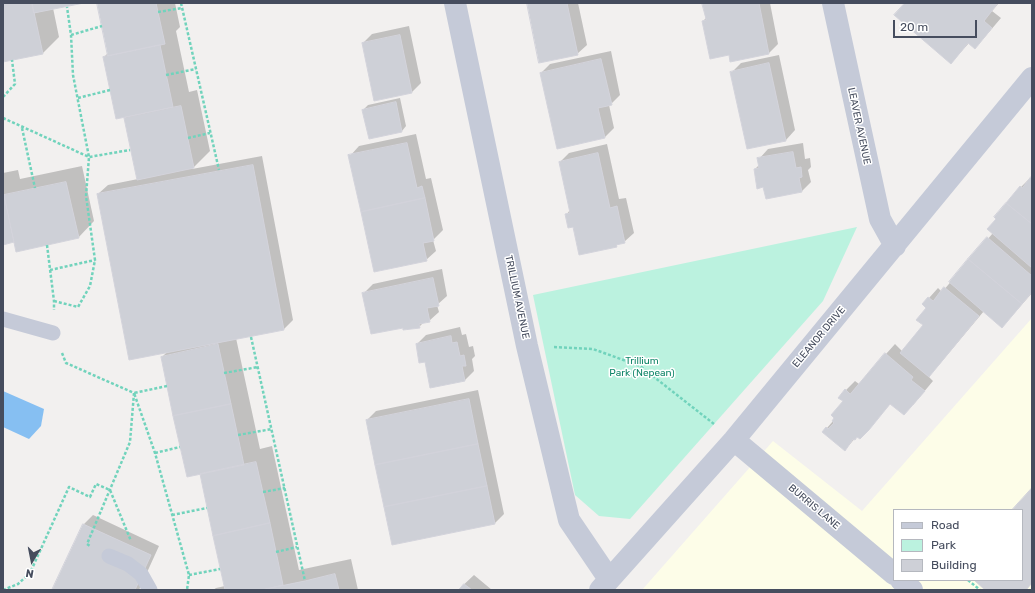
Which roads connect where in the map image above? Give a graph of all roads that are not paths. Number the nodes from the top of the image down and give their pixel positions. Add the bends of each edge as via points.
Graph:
1 (455, 3) edge
2 (833, 3) edge
3 (1032, 78) edge
4 (895, 246) junction
5 (3, 319) edge
6 (53, 333) road end
7 (734, 440) junction
8 (109, 556) road end
9 (893, 573) edge
10 (902, 581) edge
11 (604, 585) edge
12 (150, 590) edge
13 (912, 590) edge

1 - 11 street, TRILLIUM AVENUE via 527,346 569,520
2 - 4 street, LEAVER AVENUE via 880,219
3 - 4 street, ELEANOR DRIVE
4 - 7 street, ELEANOR DRIVE
5 - 6 lane
7 - 9 street, BURRIS LANE
7 - 11 street, ELEANOR DRIVE
8 - 12 lane via 128,564 141,574
10 - 13 street

